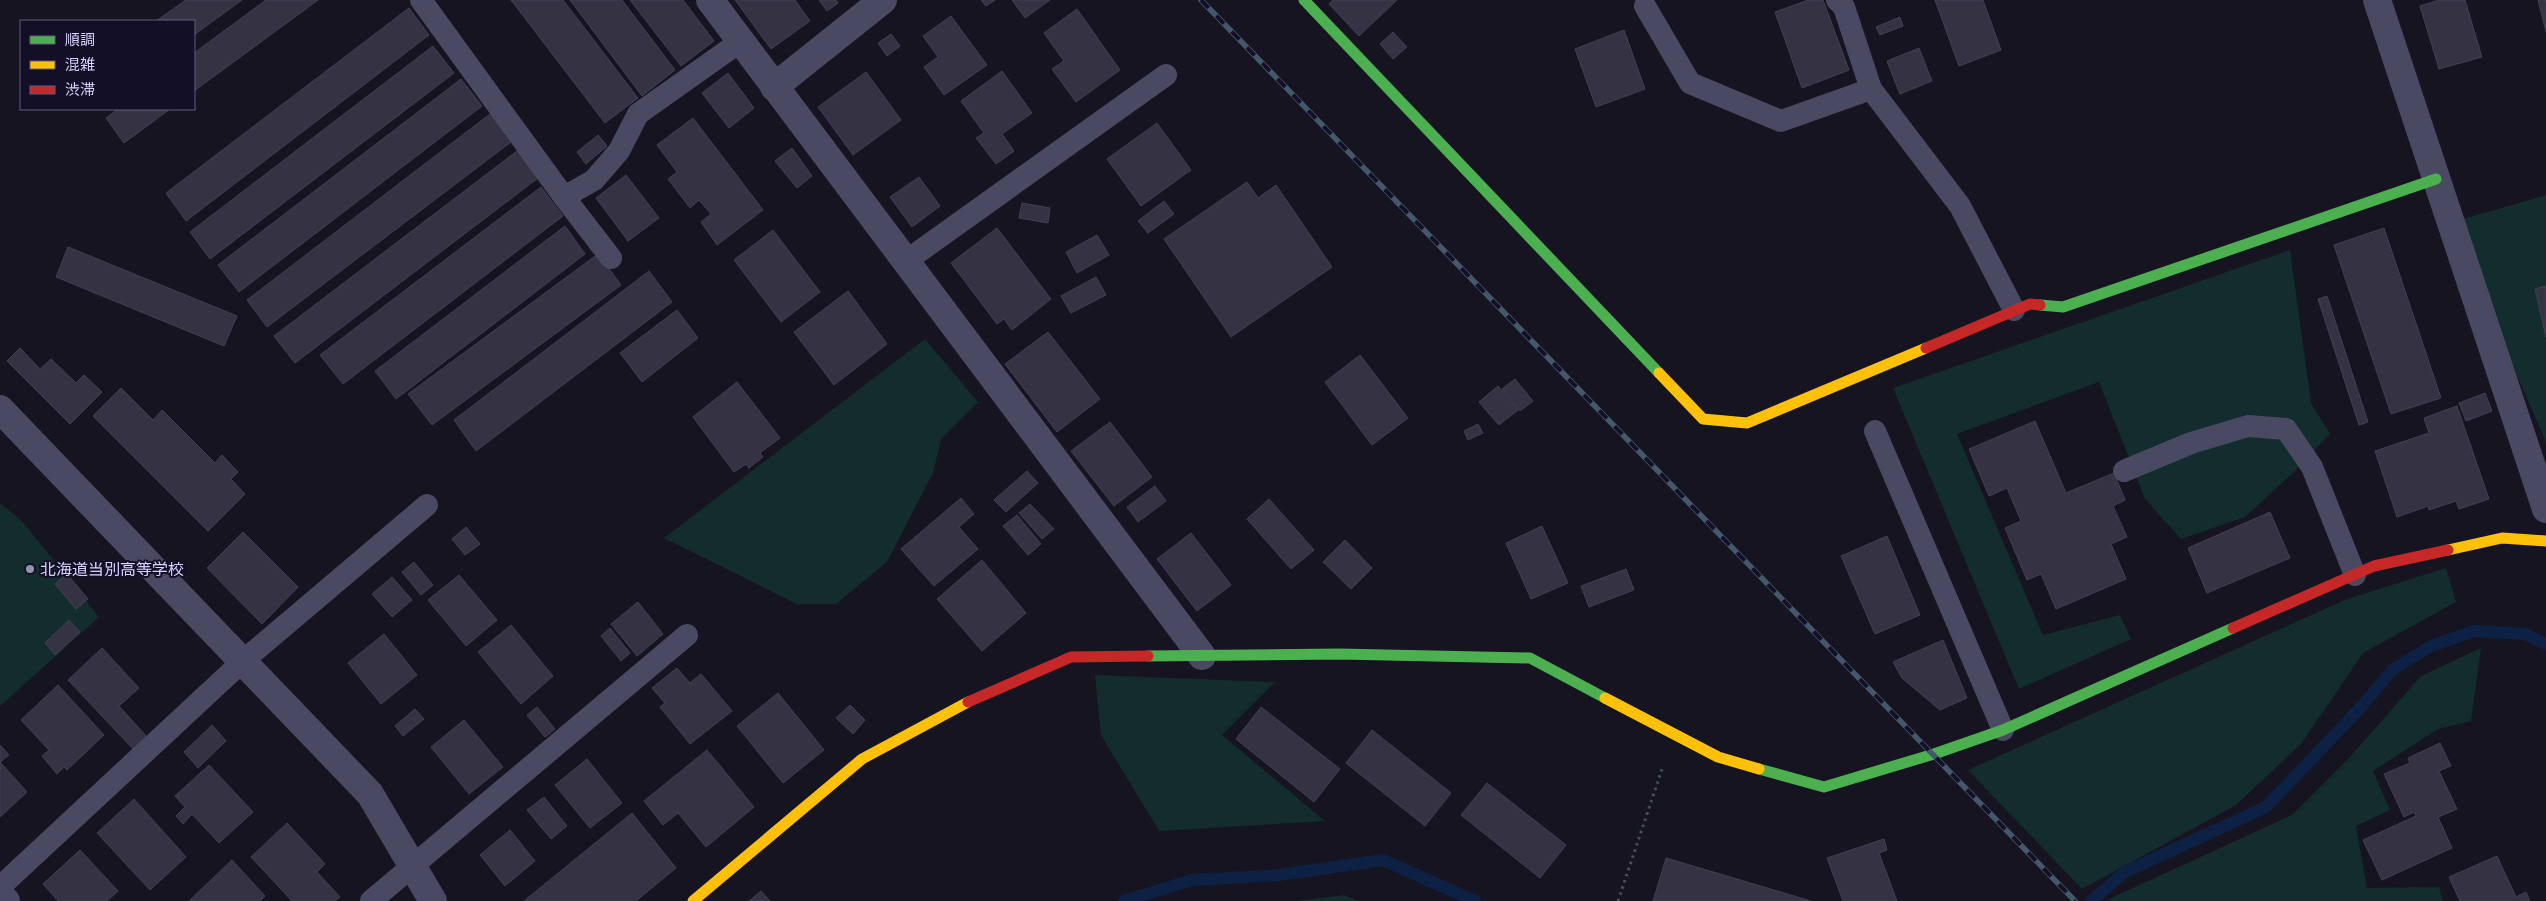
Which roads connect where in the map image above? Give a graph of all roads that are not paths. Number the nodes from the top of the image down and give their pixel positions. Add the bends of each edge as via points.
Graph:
1 (421, 0) edge
2 (710, 0) edge
3 (883, 0) edge
4 (1304, 0) edge
5 (1837, 0) edge
6 (2377, 0) edge
7 (1645, 6) dead end
8 (741, 41) junction
9 (1166, 75) dead end
10 (774, 87) junction
11 (1871, 89) junction
12 (2436, 178) junction
13 (564, 197) junction
14 (611, 258) dead end
15 (906, 261) junction
16 (2014, 310) junction
17 (0, 409) edge
18 (1875, 431) dead end
19 (2124, 471) dead end
20 (427, 505) dead end
21 (2546, 509) edge
22 (2546, 541) edge
23 (2355, 575) junction
24 (687, 635) dead end
25 (1202, 656) junction
26 (243, 661) junction
27 (2003, 730) junction
28 (412, 865) junction
29 (0, 887) edge
30 (0, 896) edge
31 (6, 901) edge
32 (371, 901) edge
33 (433, 901) edge
34 (693, 901) edge

1 - 13 lane
2 - 8 street
3 - 10 street
4 - 16 street via 1703,419 1747,423
5 - 11 lane via 1844,7
6 - 12 street
7 - 11 lane via 1690,83 1781,121
8 - 10 street
8 - 13 lane via 638,114 619,151 594,180
9 - 15 lane
10 - 15 street
11 - 16 lane via 1960,206
12 - 16 street via 2063,306 2030,304
12 - 21 street
13 - 14 lane
15 - 25 street
17 - 26 street
18 - 27 lane
19 - 23 lane via 2191,443 2248,426 2286,429 2312,467
20 - 26 lane
22 - 23 street via 2502,538 2374,566
23 - 27 street
24 - 28 lane
25 - 27 street via 1340,654 1530,658 1718,757 1824,787
25 - 34 street via 1071,657 984,693 862,759
26 - 28 street via 370,794
26 - 29 lane
28 - 32 lane
28 - 33 street
30 - 31 street

